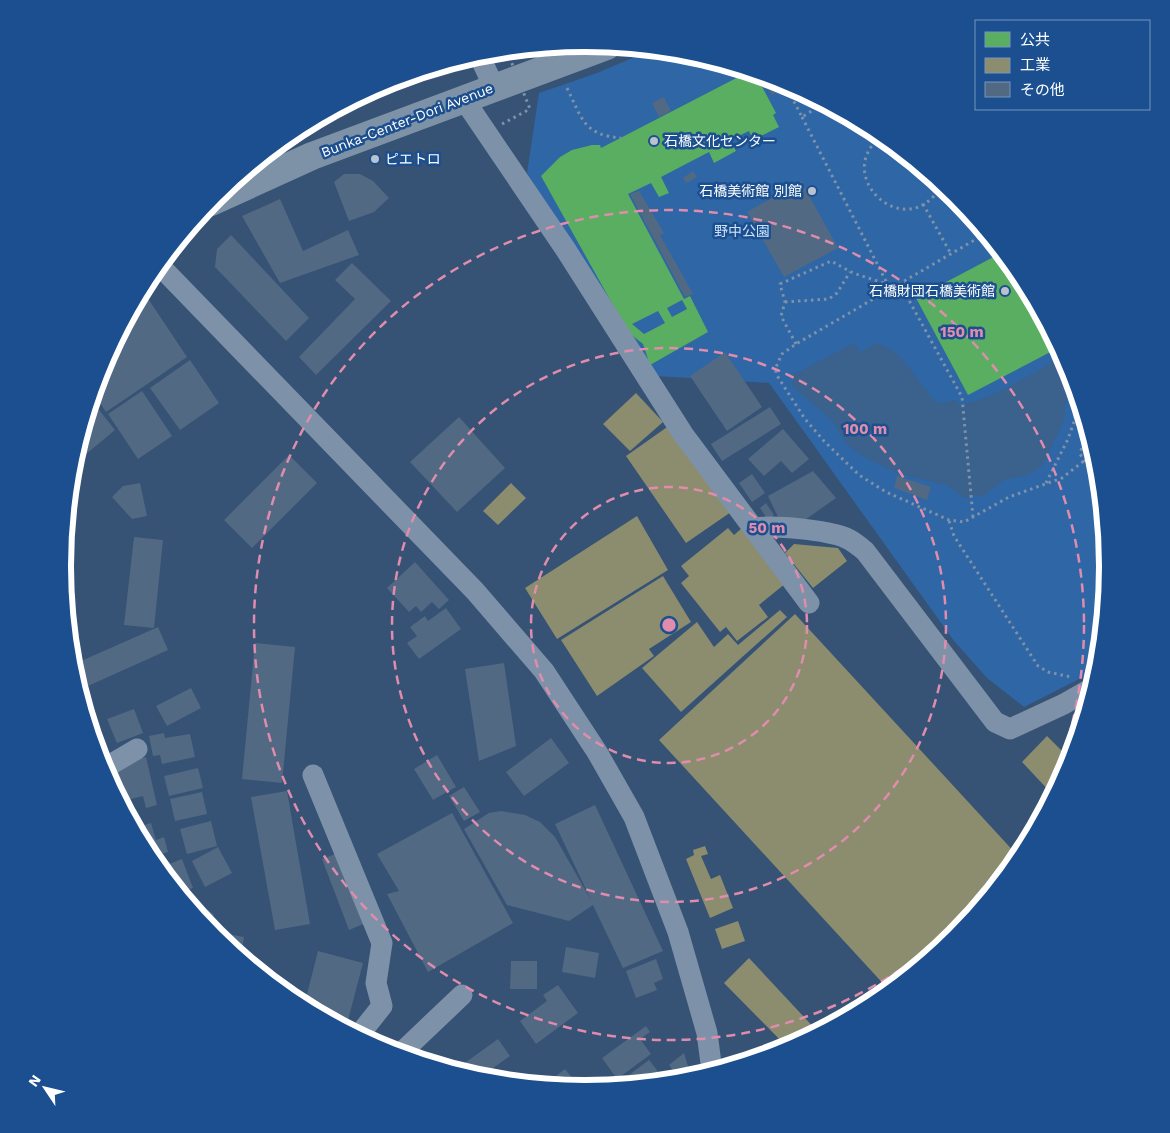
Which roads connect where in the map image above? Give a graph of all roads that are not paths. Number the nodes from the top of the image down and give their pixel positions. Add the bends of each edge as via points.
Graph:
1 (590, 52) edge
2 (483, 62) edge
3 (494, 87) junction
4 (463, 98) junction
5 (234, 192) edge
6 (165, 271) edge
7 (755, 528) junction
8 (809, 603) dead end
9 (1085, 683) edge
10 (138, 749) dead end
11 (111, 765) edge
12 (313, 774) dead end
13 (462, 994) dead end
14 (363, 1029) edge
15 (406, 1048) edge
16 (711, 1065) edge

1 - 3 highway, Bunka-Center-Dori Avenue
2 - 3 street
3 - 4 highway, Bunka-Center-Dori Avenue
4 - 5 highway, Bunka-Center-Dori Avenue via 312,156
4 - 7 street via 566,250 683,434
6 - 16 street via 474,591 544,670 634,817 678,932 707,1033
7 - 8 street
7 - 9 street via 768,526 835,534 854,542 865,551 995,722 1010,729 1064,704
10 - 11 street
12 - 14 street via 382,943 376,983 382,1006
13 - 15 street

